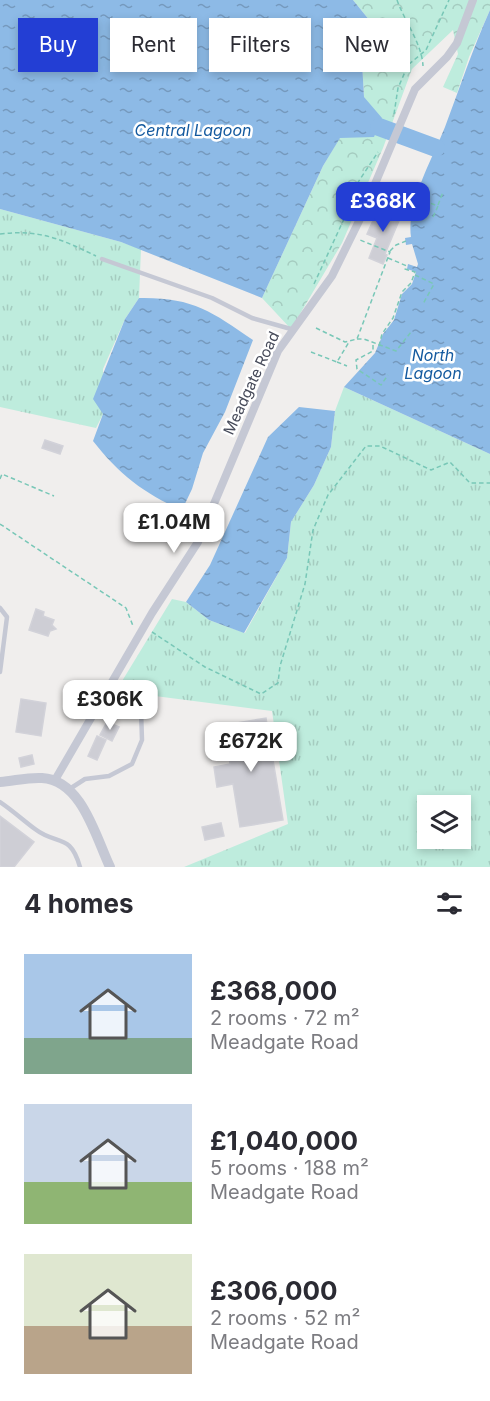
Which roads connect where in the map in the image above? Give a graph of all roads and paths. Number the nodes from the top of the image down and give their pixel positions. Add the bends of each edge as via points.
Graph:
1 (397, 0) edge
2 (449, 0) edge
3 (473, 0) edge
4 (422, 51) junction
5 (423, 79) junction
6 (397, 118) junction
7 (385, 149) junction
8 (443, 192) dead end
9 (417, 198) dead end
10 (438, 206) junction
11 (433, 217) dead end
12 (0, 234) edge
13 (351, 236) junction
14 (406, 242) dead end
15 (390, 252) junction
16 (387, 258) junction
17 (102, 259) joint
18 (414, 275) junction
19 (314, 285) dead end
20 (423, 304) dead end
21 (316, 328) dead end
22 (291, 329) junction
23 (411, 333) dead end
24 (357, 339) junction
25 (350, 341) junction
26 (372, 342) junction
27 (379, 346) junction
28 (311, 352) dead end
29 (337, 362) junction
30 (347, 366) dead end
31 (388, 375) dead end
32 (0, 479) edge
33 (490, 483) edge
34 (54, 496) dead end
35 (0, 524) edge
36 (0, 608) edge
37 (144, 625) junction
38 (139, 635) junction
39 (0, 672) edge
40 (104, 698) junction
41 (55, 780) junction
42 (0, 782) edge
43 (68, 790) junction
44 (0, 802) edge
45 (80, 867) edge
46 (110, 867) edge

1 - 4 path
2 - 4 path via 426,50
3 - 5 street, Meadgate Road via 457,43
4 - 5 path
4 - 6 path via 408,65 398,88
5 - 6 street, Meadgate Road
6 - 7 street, Meadgate Road
7 - 13 street, Meadgate Road
7 - 19 path via 345,196 344,219
8 - 10 path
9 - 10 path
10 - 11 path
12 - 17 path via 32,231
13 - 15 path
13 - 22 street, Meadgate Road via 332,276
14 - 15 path via 396,244
15 - 16 path
16 - 18 path via 407,266 405,269
16 - 24 path
17 - 22 lane via 212,298 252,318
18 - 20 path via 434,284
18 - 27 path via 402,292
21 - 25 path
22 - 37 street, Meadgate Road via 261,387 198,542
23 - 27 path via 396,351
24 - 25 path
24 - 26 path
25 - 29 path
26 - 27 path
26 - 31 path via 373,351 356,360 357,369 381,385
28 - 29 path
29 - 30 path
32 - 34 path via 2,474
33 - 37 path via 470,483 450,462 431,470 380,446 366,446 328,495 313,530 305,584 278,683 261,694 205,667
35 - 38 path via 126,608
36 - 39 lane via 7,617 7,630
37 - 38 street, Meadgate Road
38 - 40 street, Meadgate Road
40 - 41 street, Meadgate Road
40 - 43 lane via 141,710 141,740 132,764 109,776 85,779
41 - 42 street
41 - 43 street
43 - 46 street via 80,804
44 - 45 lane via 35,829 64,840 76,854

